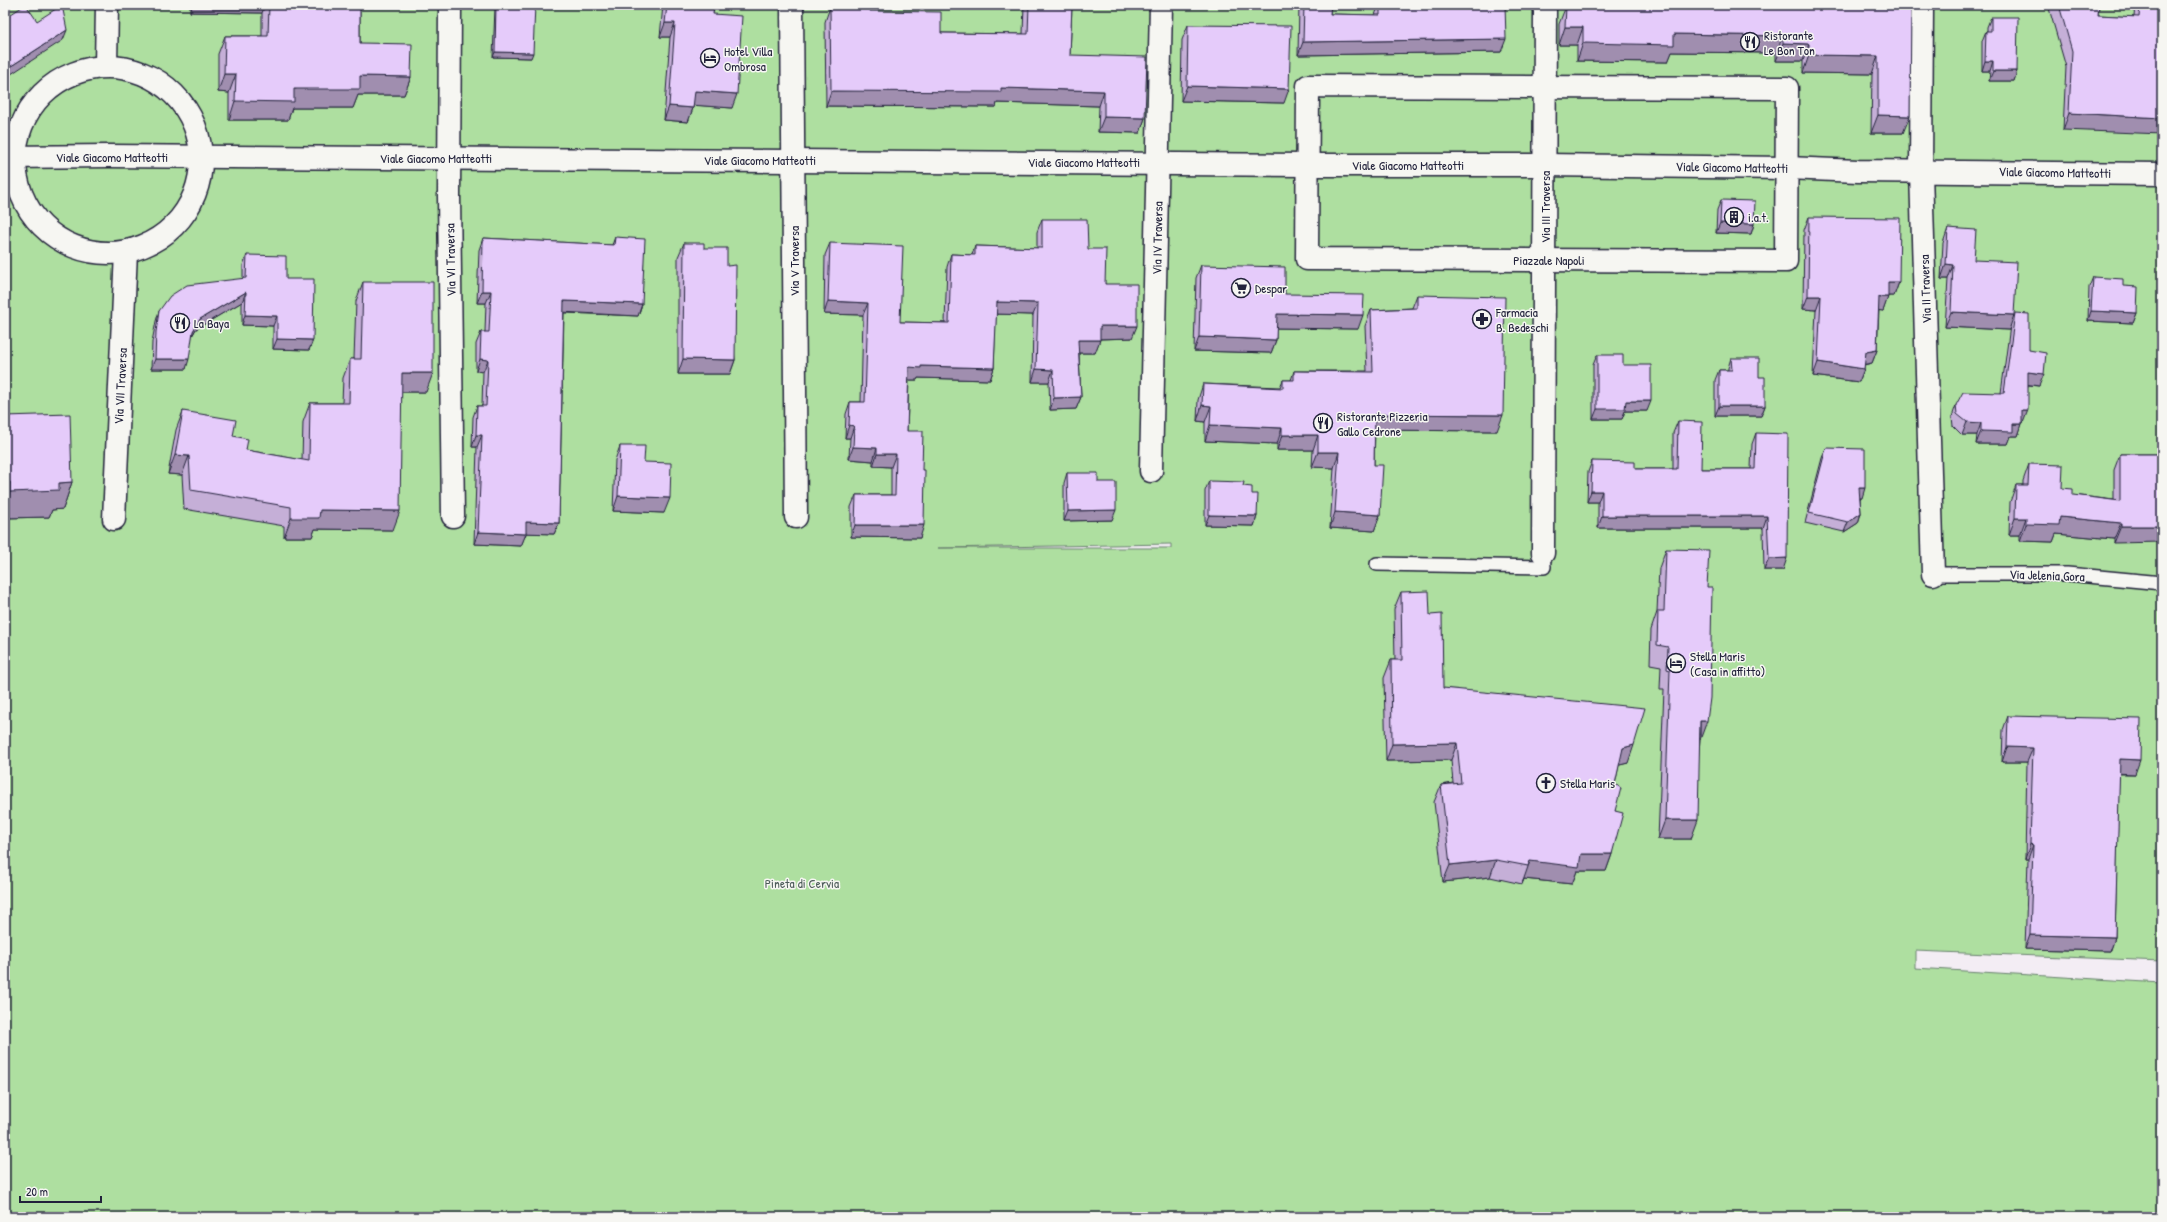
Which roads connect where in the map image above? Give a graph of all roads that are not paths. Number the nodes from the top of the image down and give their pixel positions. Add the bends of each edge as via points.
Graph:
1 (107, 5) edge
2 (450, 5) edge
3 (792, 5) edge
4 (1161, 5) edge
5 (1545, 5) edge
6 (1922, 5) edge
7 (106, 66) junction
8 (1545, 87) junction
9 (9, 157) edge
10 (201, 158) junction
11 (449, 159) junction
12 (794, 160) junction
13 (1159, 162) junction
14 (1308, 165) junction
15 (1545, 165) junction
16 (1787, 168) junction
17 (1921, 172) junction
18 (2162, 174) edge
19 (126, 252) junction
20 (1546, 260) junction
21 (1151, 472) dead end
22 (453, 516) dead end
23 (796, 517) dead end
24 (114, 519) dead end
25 (1543, 553) joint
26 (1377, 564) dead end
27 (1932, 574) joint
28 (2162, 583) edge

1 - 7 street
2 - 11 street, Via VI Traversa
3 - 12 street, Via V Traversa
4 - 13 street, Via IV Traversa
5 - 8 street, Via III Traversa
6 - 17 street, Via II Traversa
7 - 9 street via 78,71 53,84 32,104
7 - 10 street via 140,72 164,85 191,117 198,137
8 - 14 street, Piazzale Napoli via 1308,86
8 - 15 street, Via III Traversa
8 - 16 street, Piazzale Napoli via 1787,88
9 - 10 street, Viale Giacomo Matteotti
9 - 19 street via 28,211 47,232 71,247 98,254
10 - 11 street, Viale Giacomo Matteotti
10 - 19 street via 199,180 192,200 181,219 147,246
11 - 12 street, Viale Giacomo Matteotti
11 - 22 street, Via VI Traversa
12 - 13 street, Viale Giacomo Matteotti
12 - 23 street, Via V Traversa
13 - 14 street, Viale Giacomo Matteotti
13 - 21 street, Via IV Traversa
14 - 15 street, Viale Giacomo Matteotti
14 - 20 street, Piazzale Napoli via 1307,259
15 - 16 street, Viale Giacomo Matteotti
15 - 20 street, Via III Traversa
16 - 17 street, Viale Giacomo Matteotti
16 - 20 street, Piazzale Napoli via 1786,261
17 - 18 street, Viale Giacomo Matteotti
17 - 27 street, Via II Traversa
19 - 24 street, Via VII Traversa
20 - 25 street, Via III Traversa
25 - 26 lane via 1544,567
27 - 28 lane, Via Jelenia Gora via 2067,574

